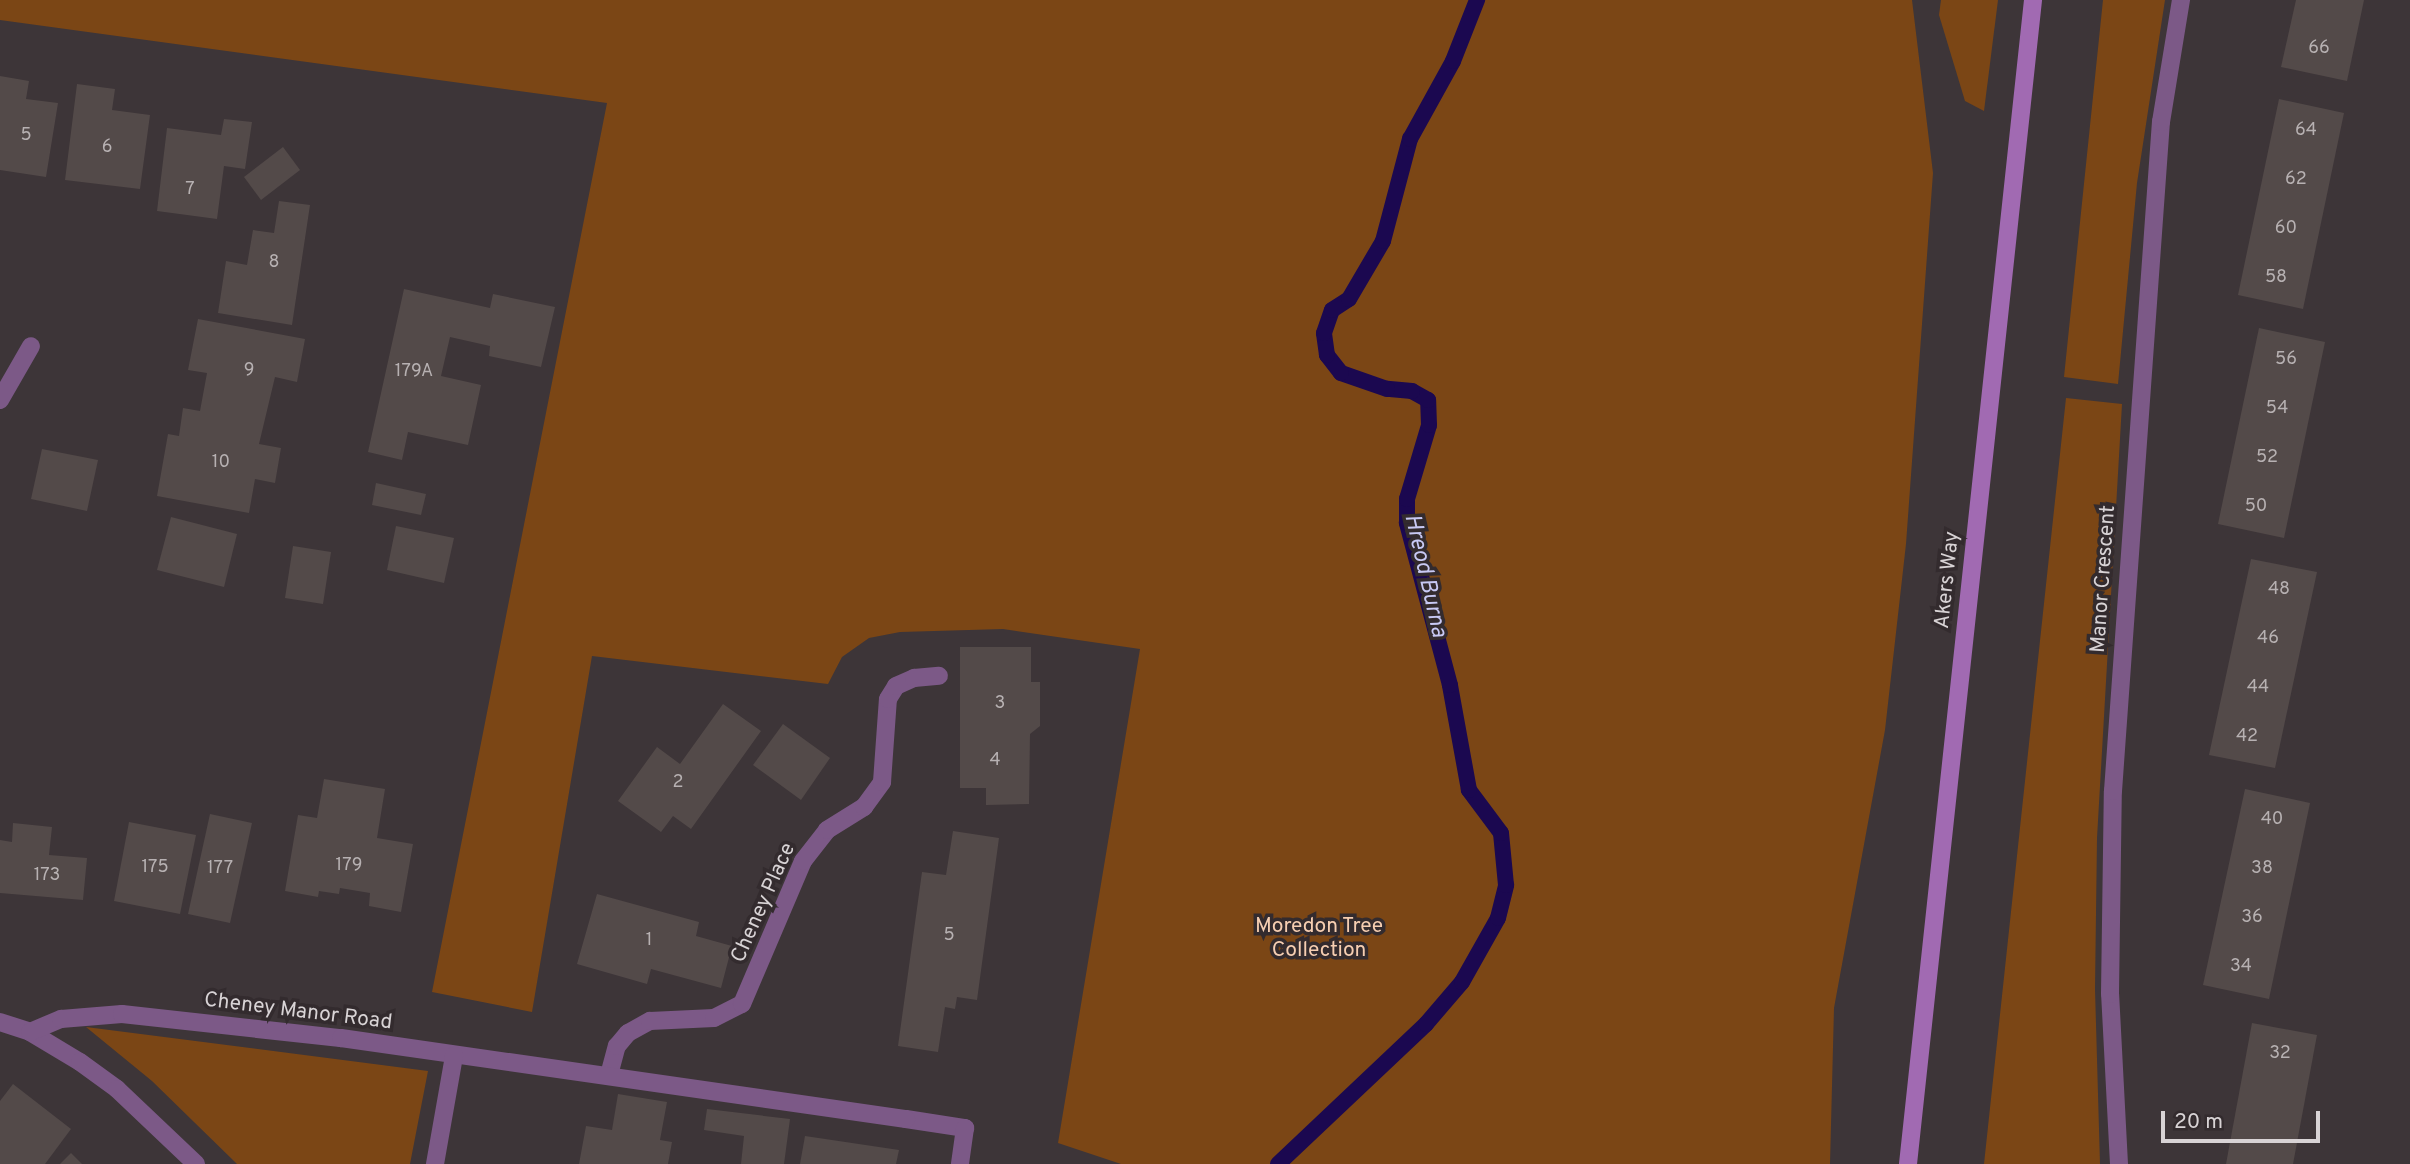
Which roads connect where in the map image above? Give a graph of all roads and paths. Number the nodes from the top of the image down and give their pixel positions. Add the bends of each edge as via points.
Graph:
1 (2033, 0) edge
2 (2181, 0) edge
3 (31, 346) dead end
4 (0, 400) edge
5 (939, 676) dead end
6 (0, 1021) edge
7 (30, 1032) junction
8 (454, 1056) junction
9 (609, 1075) junction
10 (196, 1164) edge
11 (435, 1164) edge
12 (960, 1164) edge
13 (1908, 1164) edge
14 (2119, 1164) edge

1 - 13 main road, Akers Way
2 - 14 street, Manor Crescent via 2160,136 2113,791 2110,994
3 - 4 street
5 - 9 street, Cheney Place via 914,678 896,686 888,699 882,782 864,807 827,830 803,861 742,1004 714,1018 650,1021 628,1033 617,1046
6 - 7 street
7 - 8 street, Cheney Manor Road via 61,1019 122,1014 341,1038
7 - 10 street via 117,1089
8 - 9 street
8 - 11 street
9 - 12 street via 965,1128

